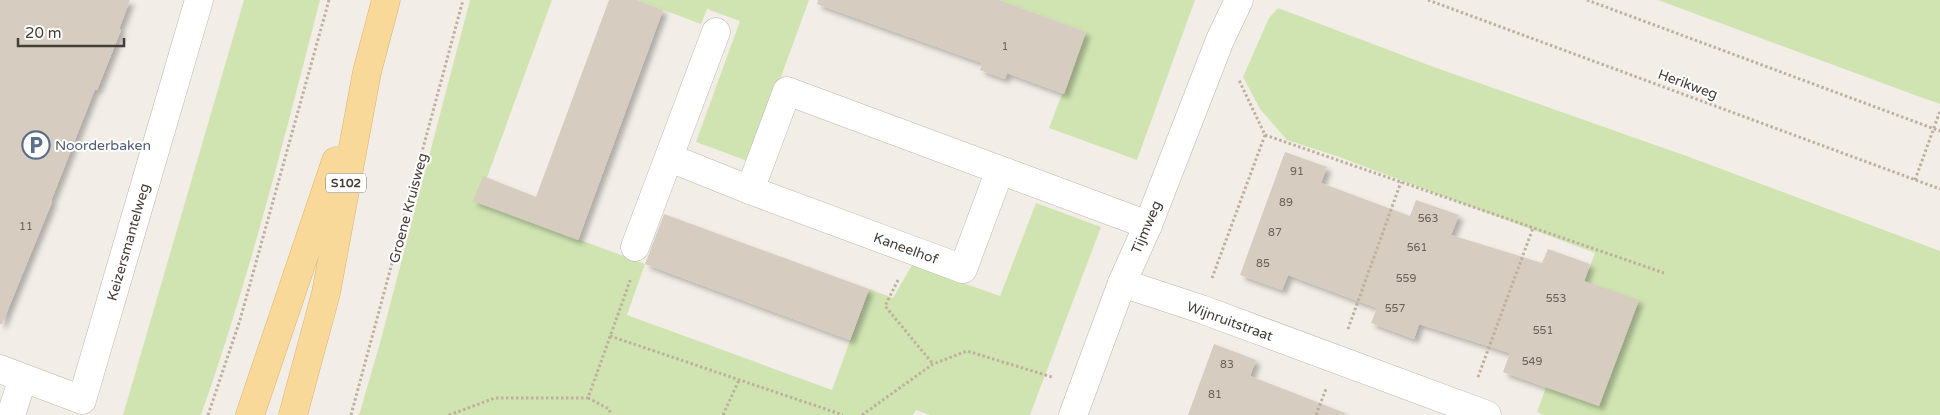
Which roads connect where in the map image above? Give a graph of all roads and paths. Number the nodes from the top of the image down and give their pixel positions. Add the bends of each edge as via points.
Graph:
1 (199, 0) edge
2 (329, 0) edge
3 (386, 0) edge
4 (463, 0) edge
5 (1239, 0) edge
6 (1428, 0) edge
7 (1587, 0) edge
8 (716, 32) dead end
9 (1220, 40) junction
10 (367, 72) junction
11 (1940, 110) edge
12 (1933, 128) junction
13 (1940, 131) edge
14 (1265, 134) junction
15 (670, 158) junction
16 (1000, 170) junction
17 (1914, 180) junction
18 (1401, 182) junction
19 (1940, 189) edge
20 (750, 190) junction
21 (1148, 225) junction
22 (1533, 228) junction
23 (636, 247) joint
24 (914, 251) junction
25 (1664, 273) dead end
26 (1122, 282) junction
27 (1200, 310) junction
28 (610, 336) junction
29 (1338, 360) junction
30 (933, 364) junction
31 (11, 374) edge
32 (739, 380) junction
33 (1083, 388) junction
34 (588, 398) junction
35 (1477, 411) edge
36 (11, 415) edge
37 (208, 415) edge
38 (250, 415) edge
39 (293, 415) edge
40 (351, 415) edge
41 (449, 415) edge
42 (611, 415) edge
43 (723, 415) edge
44 (843, 415) edge
45 (862, 415) edge
46 (1073, 415) edge
47 (1316, 415) edge

1 - 31 street, Keizersmantelweg via 82,400
2 - 37 path via 240,320
3 - 10 main road, S102
4 - 40 path, Groene Kruisweg
5 - 9 street, Tijmweg
6 - 17 path, Herikweg
7 - 12 path
8 - 15 street
9 - 14 path
9 - 21 street, Tijmweg
10 - 38 main road, S102
10 - 39 main road, S102 via 326,293
11 - 12 path
12 - 13 path
12 - 17 path
14 - 18 path
14 - 27 path
15 - 20 street, Kaneelhof
15 - 23 street
16 - 20 street via 787,91
16 - 21 street
16 - 24 street, Kaneelhof via 963,269
17 - 19 path, Herikweg
18 - 22 path
18 - 29 path
20 - 24 street, Kaneelhof
21 - 26 street, Tijmweg
22 - 25 path
22 - 35 path
23 - 28 path via 633,272
24 - 30 path via 885,306
26 - 27 street, Wijnruitstraat
26 - 33 street, Tijmweg
27 - 29 street, Wijnruitstraat
28 - 32 path
28 - 34 path
29 - 35 street, Wijnruitstraat
29 - 47 path
30 - 33 path via 967,351
30 - 45 path
31 - 36 street
32 - 43 path
32 - 44 path
33 - 46 street, Tijmweg
34 - 41 path via 495,398
34 - 42 path via 609,408

